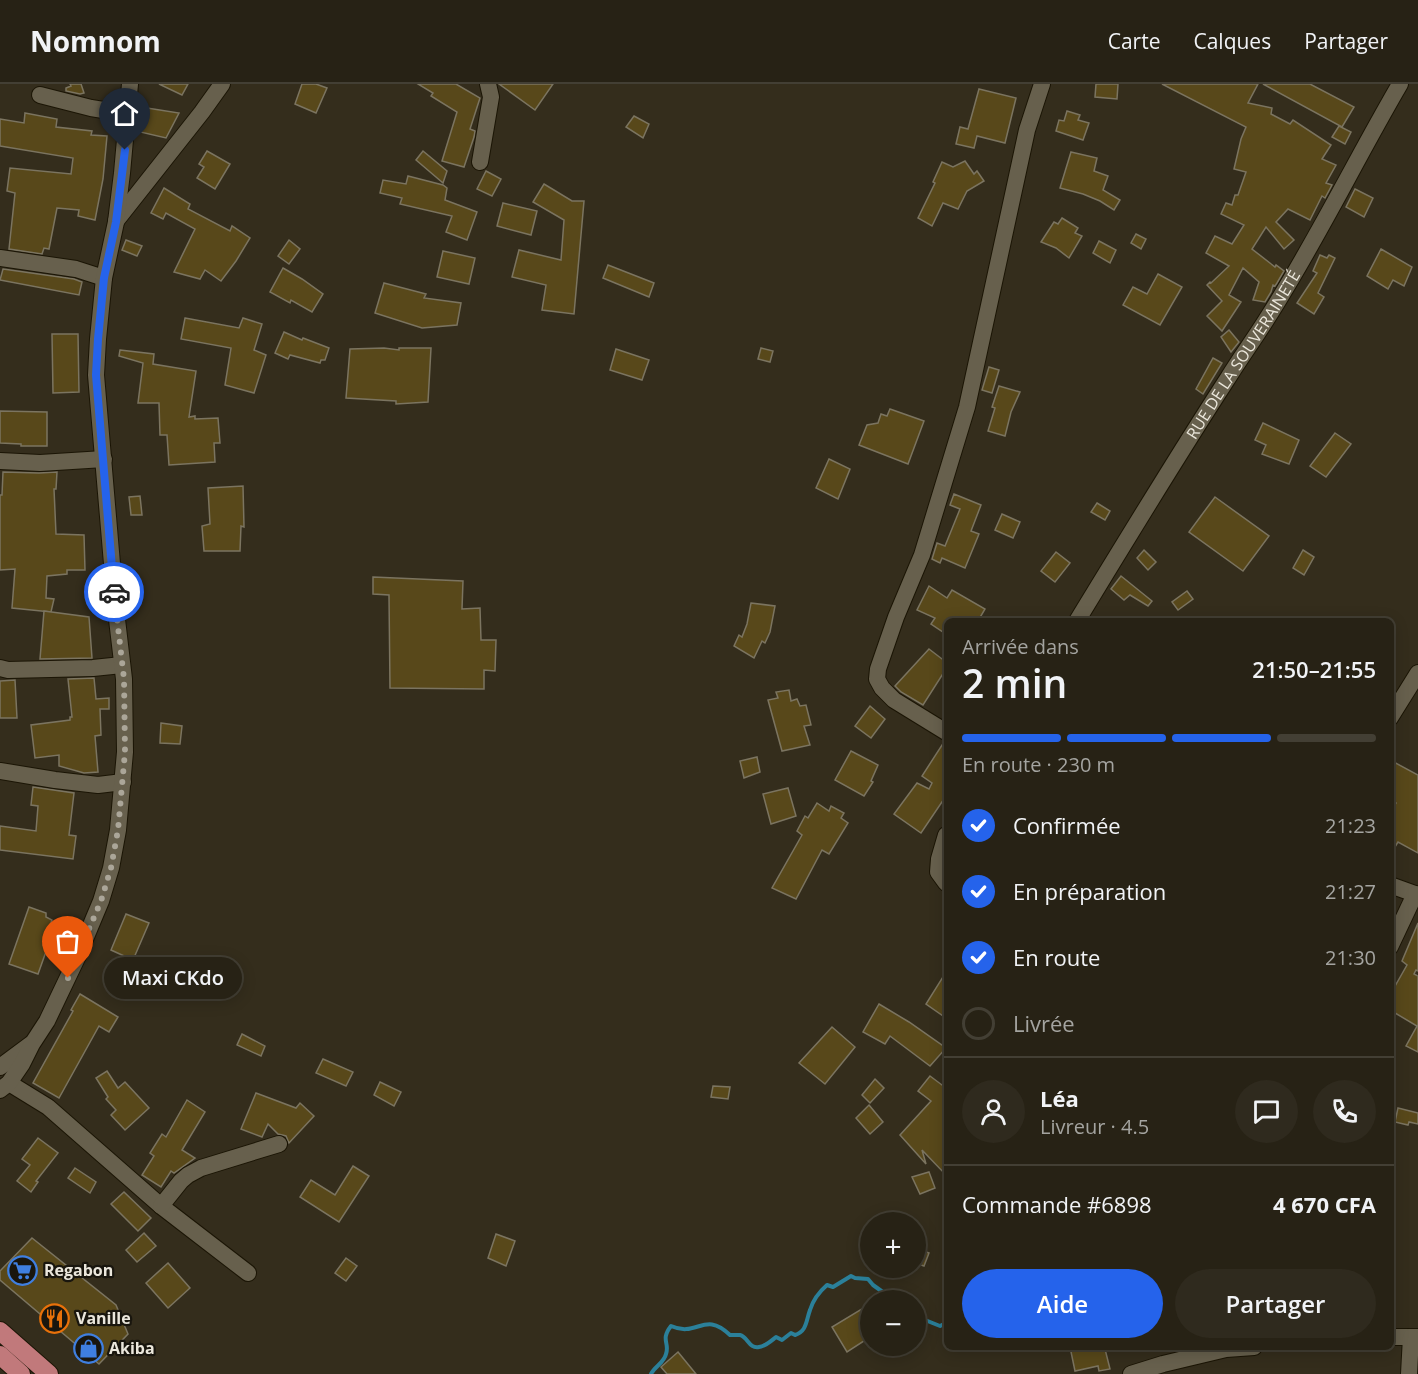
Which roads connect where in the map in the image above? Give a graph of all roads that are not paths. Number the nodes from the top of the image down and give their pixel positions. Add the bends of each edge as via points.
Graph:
1 (130, 84) edge
2 (222, 84) edge
3 (488, 84) edge
4 (1042, 84) edge
5 (1400, 84) edge
6 (40, 95) dead end
7 (128, 114) junction
8 (480, 162) dead end
9 (116, 222) junction
10 (0, 258) edge
11 (104, 278) junction
12 (104, 459) junction
13 (0, 461) edge
14 (1079, 618) edge
15 (122, 665) junction
16 (0, 668) edge
17 (1418, 673) edge
18 (1394, 712) edge
19 (944, 731) edge
20 (0, 771) edge
21 (123, 782) junction
22 (944, 842) edge
23 (944, 880) edge
24 (1394, 887) edge
25 (1416, 895) edge
26 (1394, 939) edge
27 (32, 1044) junction
28 (0, 1067) edge
29 (4, 1087) edge
30 (279, 1144) dead end
31 (161, 1206) junction
32 (248, 1273) dead end
33 (0, 1331) edge
34 (1394, 1337) edge
35 (1414, 1337) edge
36 (1218, 1350) edge
37 (0, 1355) edge
38 (21, 1374) edge
39 (49, 1374) edge
40 (1131, 1374) edge
41 (1409, 1374) edge

1 - 7 street
2 - 9 street
3 - 8 street via 491,97
4 - 19 street via 1027,130 967,407 921,555 878,669 882,688
5 - 14 street, RUE DE LA SOUVERAINETÉ via 1302,262
6 - 7 street
7 - 9 street
9 - 11 street
10 - 11 street via 76,269
11 - 12 street via 96,375
12 - 13 street
12 - 15 street
15 - 16 street
15 - 21 street
17 - 18 street
20 - 21 street via 98,785
21 - 27 street via 113,858 101,901 51,1014
22 - 23 street via 939,859 939,872
24 - 25 street
25 - 26 street
27 - 28 street
27 - 29 street
29 - 31 street via 48,1107
30 - 31 street via 201,1168 181,1181
31 - 32 street
33 - 39 main road
34 - 35 street
35 - 41 street
36 - 40 street
37 - 38 main road

